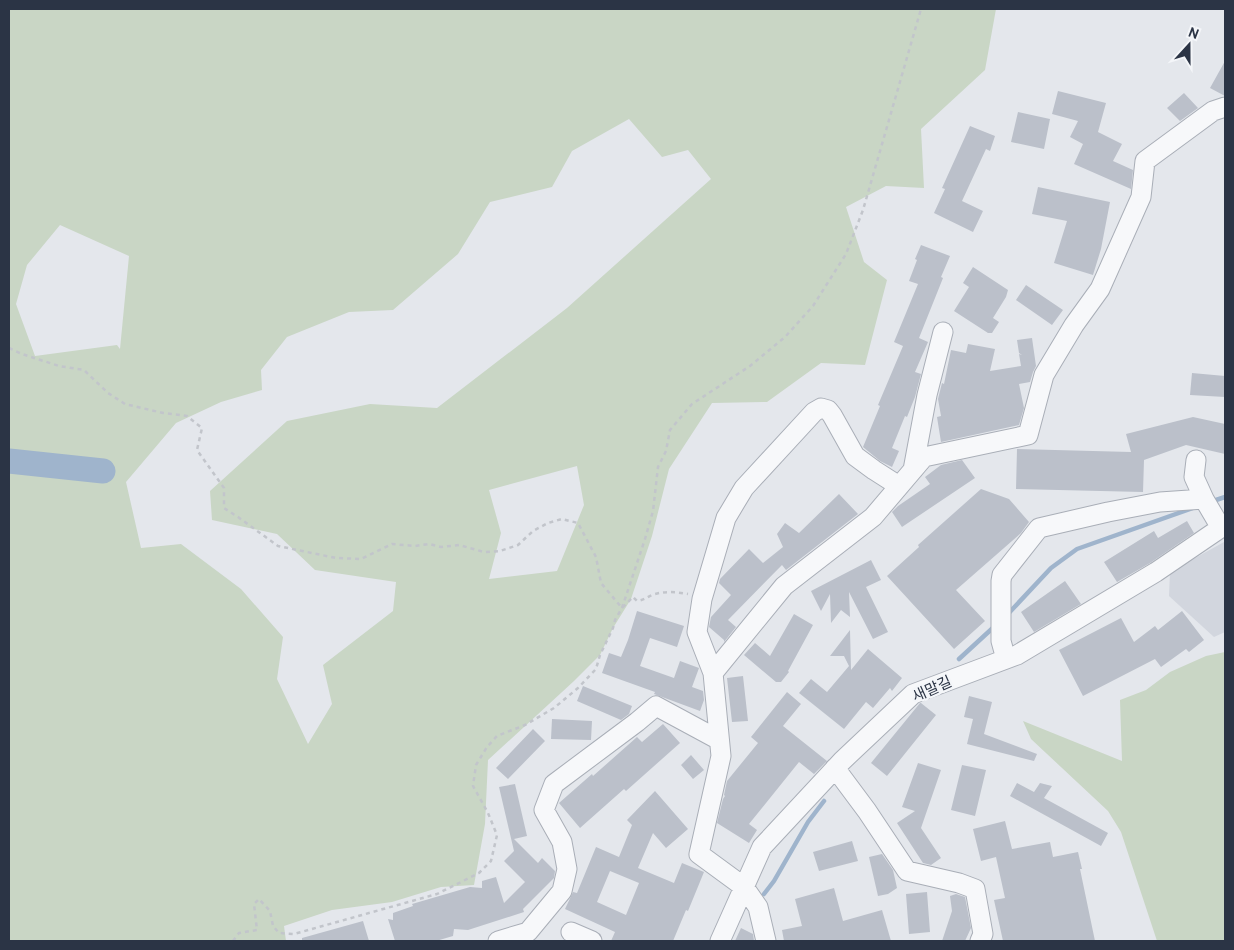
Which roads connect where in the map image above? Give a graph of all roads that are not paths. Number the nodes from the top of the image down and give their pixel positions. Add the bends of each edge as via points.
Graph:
1 (1225, 107) edge
2 (943, 332) dead end
3 (1196, 460) dead end
4 (913, 470) junction
5 (899, 486) junction
6 (1207, 503) junction
7 (1223, 526) edge
8 (1006, 659) junction
9 (714, 674) junction
10 (719, 740) junction
11 (835, 768) junction
12 (744, 887) junction
13 (571, 932) dead end
14 (498, 941) edge
15 (592, 941) edge
16 (720, 941) edge
17 (766, 941) edge
18 (980, 941) edge

1 - 4 street via 1145,161 1141,197 1100,289 1044,375 1028,436 924,457
2 - 4 street
3 - 6 street via 1194,477
4 - 5 street
5 - 9 street via 873,517 784,586
5 - 9 street via 855,456 828,410 821,408 814,412 744,488 726,518 702,599 697,632
6 - 7 street
6 - 8 street via 1160,502 1039,528 1002,575 1001,641
7 - 8 street, 새말길 via 1156,572
8 - 11 street, 새말길 via 913,694
9 - 10 street
10 - 12 street via 720,756 699,854
10 - 14 street via 656,706 554,784 544,810 562,842 568,869 562,891 528,932
11 - 12 street, 새말길 via 762,847
11 - 18 street via 906,871 975,889 983,934
12 - 16 street, 새말길
12 - 17 street via 758,907
13 - 15 street

